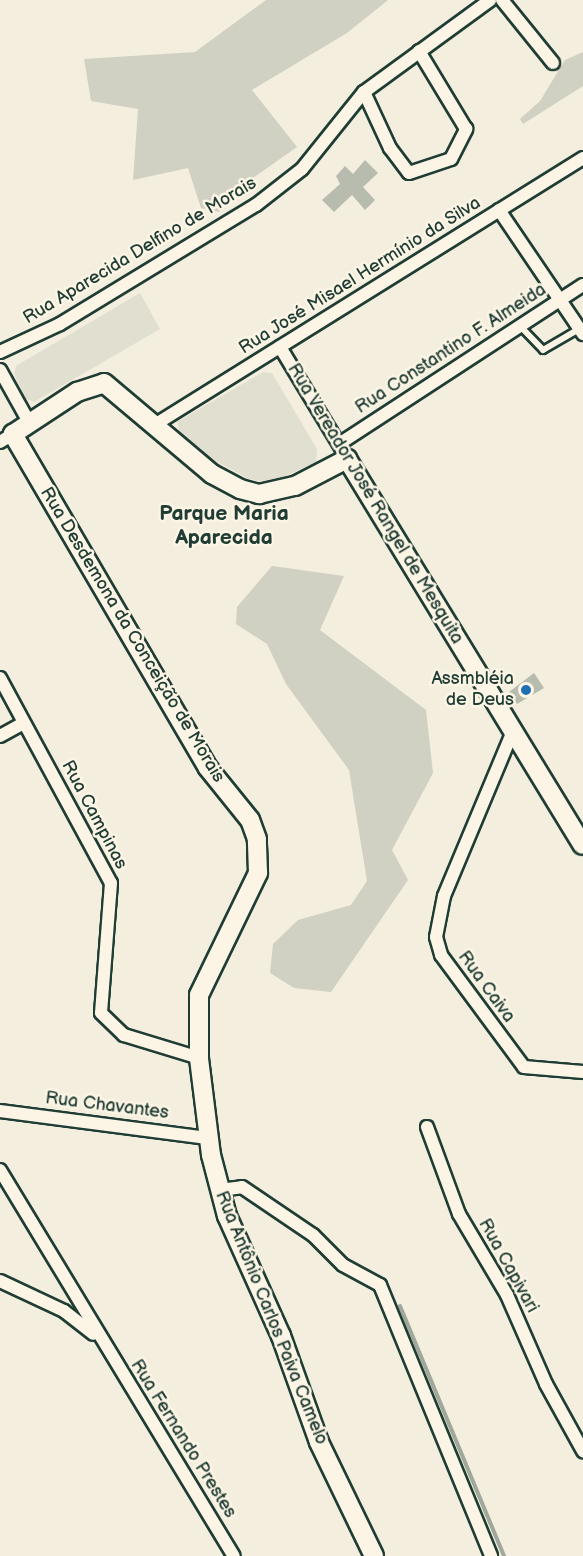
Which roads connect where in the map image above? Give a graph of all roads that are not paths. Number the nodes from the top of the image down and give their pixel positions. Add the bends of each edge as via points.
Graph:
1 (490, 0) edge
2 (502, 0) edge
3 (419, 51) junction
4 (553, 63) dead end
5 (364, 92) junction
6 (583, 158) edge
7 (499, 210) junction
8 (583, 285) edge
9 (559, 300) junction
10 (520, 325) junction
11 (581, 332) edge
12 (280, 346) junction
13 (0, 352) edge
14 (0, 370) edge
15 (29, 422) junction
16 (156, 424) junction
17 (6, 438) edge
18 (343, 451) junction
19 (0, 678) edge
20 (23, 723) junction
21 (513, 731) junction
22 (0, 736) edge
23 (583, 845) edge
24 (246, 903) joint
25 (199, 1058) junction
26 (583, 1072) edge
27 (0, 1111) edge
28 (427, 1127) dead end
29 (209, 1138) junction
30 (0, 1170) edge
31 (219, 1190) junction
32 (0, 1281) edge
33 (100, 1340) junction
34 (583, 1451) edge
35 (234, 1556) edge
36 (374, 1556) edge
37 (491, 1556) edge

1 - 3 street, Rua Aparecida Delfino de Morais
2 - 4 street
3 - 5 street, Rua Aparecida Delfino de Morais
3 - 5 street via 466,129 451,159 410,173 390,148
5 - 13 street, Rua Aparecida Delfino de Morais via 302,169 256,206 60,324
6 - 7 street, Rua José Misael Hermínio da Silva
7 - 9 street
7 - 12 street, Rua José Misael Hermínio da Silva
8 - 9 street, Rua Constantino F. Almeida
9 - 10 street, Rua Constantino F. Almeida
9 - 11 street
10 - 11 lane via 543,350
10 - 18 street, Rua Constantino F. Almeida
12 - 16 street, Rua José Misael Hermínio da Silva
12 - 18 street, Rua Vereador José Rangel de Mesquita
14 - 15 street
15 - 16 street via 77,392 104,384
15 - 17 street
16 - 18 street via 212,474 259,494 295,486
17 - 24 street, Rua Desdemona da Conceição de Morais via 208,768 250,820 260,853
18 - 21 street, Rua Vereador José Rangel de Mesquita
19 - 20 street, Rua Campinas
20 - 22 street
20 - 25 street, Rua Campinas via 111,883 101,1013 124,1035
21 - 23 street, Rua Vereador José Rangel de Mesquita
21 - 26 street, Rua Caiva via 444,896 436,937 441,955 524,1067
24 - 25 street, Rua Antônio Carlos Paiva Camelo via 199,995
25 - 29 street, Rua Antônio Carlos Paiva Camelo
27 - 29 street, Rua Chavantes
28 - 34 street, Rua Capivari via 459,1214 507,1295 546,1384
29 - 31 street, Rua Antônio Carlos Paiva Camelo
30 - 33 street
31 - 36 street, Rua Antônio Carlos Paiva Camelo via 319,1442
31 - 37 street via 242,1186 313,1235 343,1265 380,1286
32 - 33 street via 64,1311
33 - 35 street, Rua Fernando Prestes

